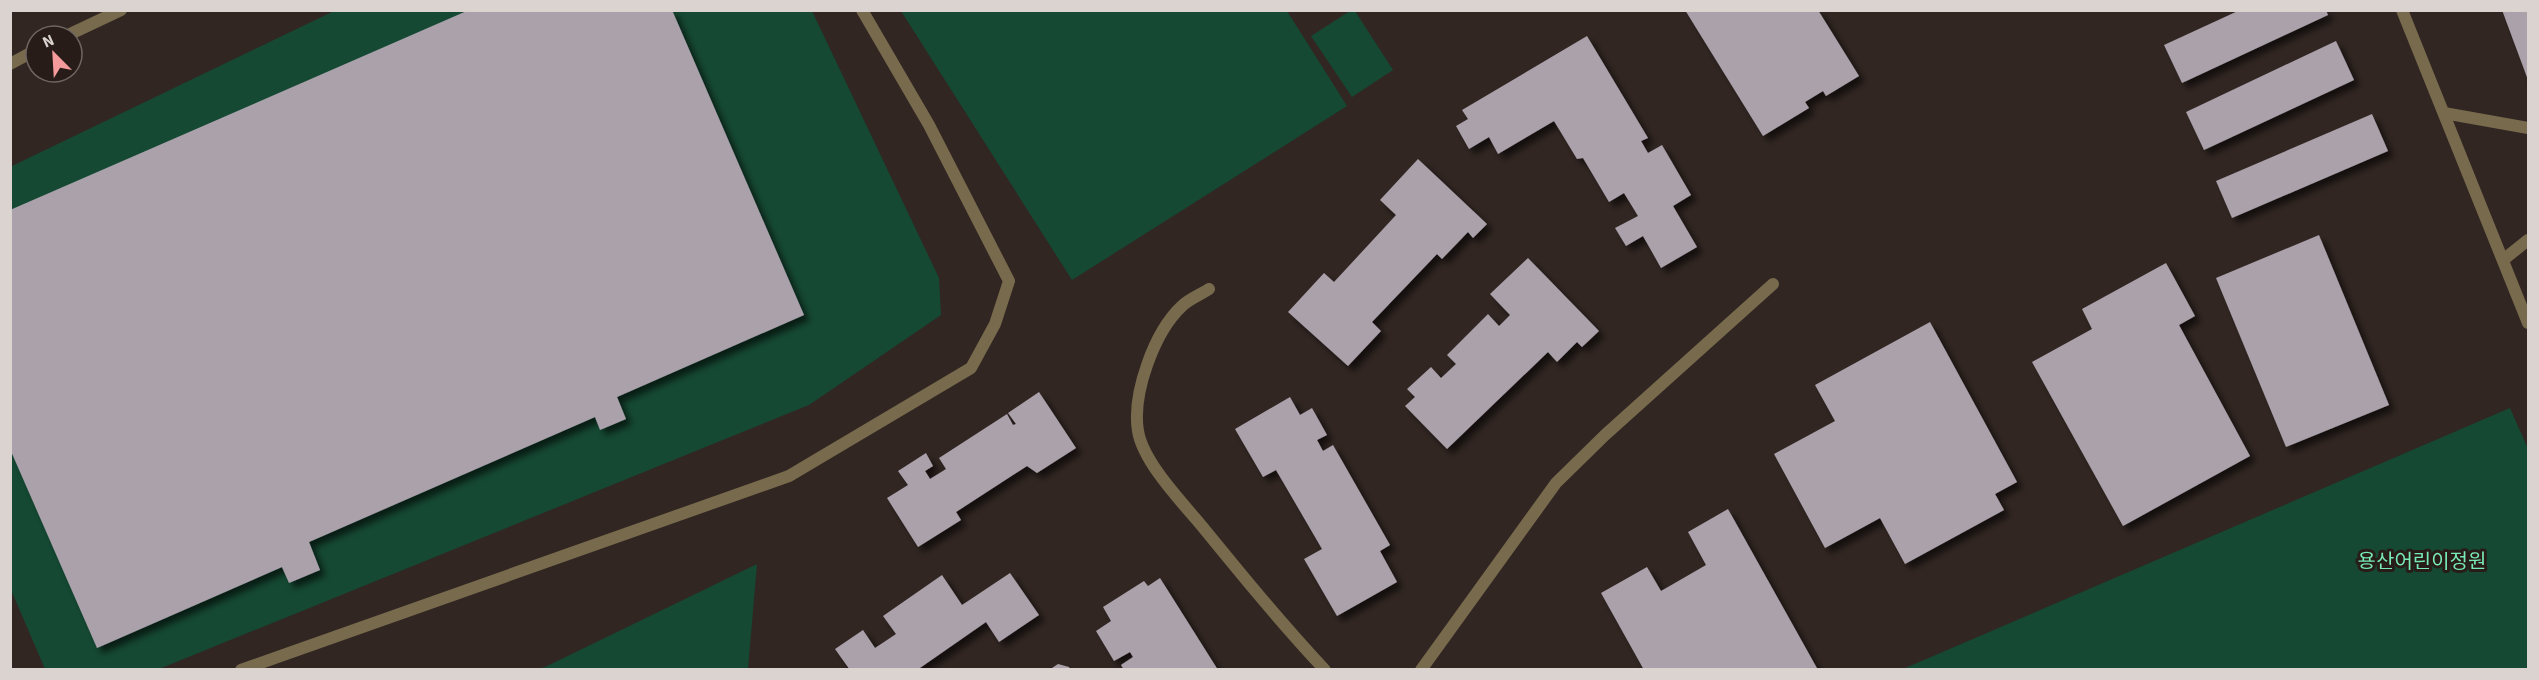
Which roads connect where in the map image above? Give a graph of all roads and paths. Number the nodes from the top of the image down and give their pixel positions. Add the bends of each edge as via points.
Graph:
1 (121, 10) edge
2 (862, 10) edge
3 (2402, 10) edge
4 (84, 27) edge
5 (24, 56) edge
6 (10, 64) edge
7 (2444, 113) junction
8 (2529, 128) edge
9 (2529, 240) edge
10 (2503, 260) junction
11 (1773, 284) dead end
12 (1209, 289) dead end
13 (2529, 323) edge
14 (241, 669) edge
15 (1325, 669) edge
16 (1421, 669) edge

1 - 4 street
2 - 14 street via 929,124 1009,280 995,324 971,368 789,476
3 - 7 street
5 - 6 street
7 - 8 street
7 - 10 street
9 - 10 street
10 - 13 street
11 - 16 street via 1556,483
12 - 15 street via 1183,305 1167,324 1143,377 1137,405 1138,432 1145,453 1177,496 1284,627

